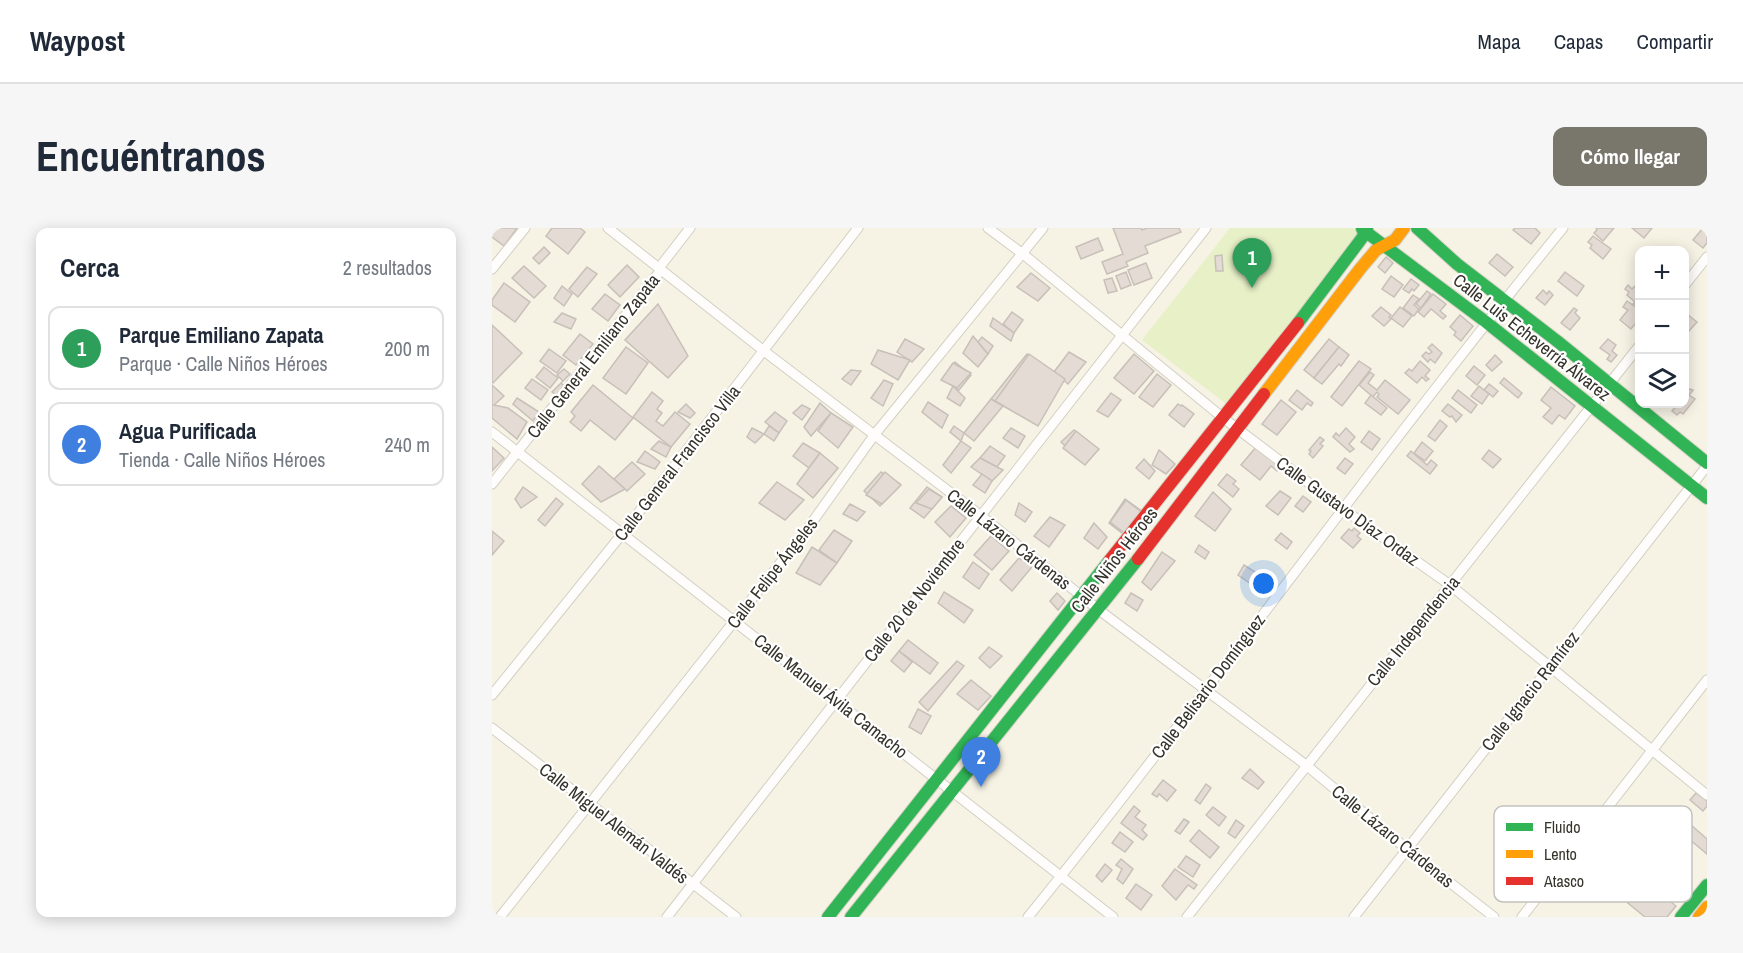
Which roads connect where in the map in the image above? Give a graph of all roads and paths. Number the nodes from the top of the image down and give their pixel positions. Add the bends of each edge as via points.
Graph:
1 (525, 228) edge
2 (608, 228) edge
3 (690, 228) edge
4 (858, 228) edge
5 (988, 228) edge
6 (1043, 228) edge
7 (1206, 228) edge
8 (1404, 228) edge
9 (1417, 228) edge
10 (1563, 228) edge
11 (1365, 230) edge
12 (1382, 246) junction
13 (1023, 254) junction
14 (1707, 257) edge
15 (658, 268) junction
16 (492, 269) edge
17 (1689, 280) edge
18 (1504, 301) junction
19 (1486, 322) junction
20 (1122, 335) junction
21 (764, 351) junction
22 (1635, 351) edge
23 (1609, 384) junction
24 (1591, 405) junction
25 (1222, 417) junction
26 (1237, 429) junction
27 (492, 432) edge
28 (875, 434) junction
29 (517, 452) junction
30 (1707, 464) edge
31 (492, 484) edge
32 (1692, 486) junction
33 (1707, 498) edge
34 (1343, 509) junction
35 (980, 515) junction
36 (622, 534) junction
37 (1450, 585) junction
38 (1081, 596) junction
39 (1099, 610) junction
40 (735, 621) junction
41 (1549, 667) junction
42 (1707, 680) edge
43 (1205, 691) junction
44 (492, 695) edge
45 (837, 700) junction
46 (492, 728) edge
47 (1653, 749) junction
48 (1306, 765) junction
49 (937, 779) junction
50 (953, 792) junction
51 (1707, 795) edge
52 (590, 804) junction
53 (1609, 806) edge
54 (1407, 849) junction
55 (1061, 876) junction
56 (693, 884) junction
57 (1707, 885) edge
58 (1534, 902) edge
59 (1707, 907) edge
60 (500, 917) edge
61 (667, 917) edge
62 (736, 917) edge
63 (828, 917) edge
64 (851, 917) edge
65 (1028, 917) edge
66 (1113, 917) edge
67 (1187, 917) edge
68 (1354, 917) edge
69 (1494, 917) edge
70 (1522, 917) edge
71 (1681, 917) edge
72 (1699, 917) edge

1 - 16 street
2 - 15 street, Calle Lázaro Cárdenas
3 - 15 street, Calle General Emiliano Zapata
4 - 21 street, Calle General Francisco Villa
5 - 13 street, Calle Gustavo Díaz Ordaz
6 - 13 street, Calle Felipe Ángeles
7 - 20 street, Calle 20 de Noviembre
8 - 12 street, Calle Niños Héroes via 1395,240
9 - 18 street, Calle Luis Echeverría Álvarez
10 - 18 street, Calle Belisario Domínguez
11 - 12 street, Calle Luis Echeverría Álvarez
11 - 25 street, Calle Niños Héroes via 1273,356
12 - 19 street, Calle Luis Echeverría Álvarez
12 - 26 street, Calle Niños Héroes via 1360,268
13 - 20 street, Calle Gustavo Díaz Ordaz
13 - 28 street, Calle Felipe Ángeles
14 - 17 street
15 - 21 street, Calle Lázaro Cárdenas
15 - 29 street, Calle General Emiliano Zapata via 661,270
18 - 19 street, Calle Belisario Domínguez
18 - 23 street, Calle Luis Echeverría Álvarez
19 - 24 street, Calle Luis Echeverría Álvarez
19 - 34 street, Calle Belisario Domínguez
20 - 25 street, Calle Gustavo Díaz Ordaz
20 - 35 street, Calle 20 de Noviembre
21 - 28 street, Calle Lázaro Cárdenas
21 - 36 street, Calle General Francisco Villa
22 - 23 street, Calle Independencia
23 - 24 street, Calle Independencia
23 - 30 street, Calle Luis Echeverría Álvarez
24 - 32 street, Calle Luis Echeverría Álvarez
24 - 37 street, Calle Independencia
25 - 26 street, Calle Gustavo Díaz Ordaz
25 - 38 street, Calle Niños Héroes
26 - 34 street, Calle Gustavo Díaz Ordaz
26 - 39 street, Calle Niños Héroes
27 - 29 street, Calle Manuel Ávila Camacho
28 - 35 street, Calle Lázaro Cárdenas
28 - 40 street, Calle Felipe Ángeles
29 - 31 street, Calle General Emiliano Zapata
29 - 36 street, Calle Manuel Ávila Camacho
30 - 32 street, Calle Ignacio Ramírez
32 - 33 street, Calle Luis Echeverría Álvarez
32 - 41 street, Calle Ignacio Ramírez
34 - 37 street, Calle Gustavo Díaz Ordaz
34 - 43 street, Calle Belisario Domínguez
35 - 38 street, Calle Lázaro Cárdenas
35 - 45 street, Calle 20 de Noviembre
36 - 40 street, Calle Manuel Ávila Camacho
36 - 44 street, Calle General Francisco Villa
37 - 41 street, Calle Gustavo Díaz Ordaz
37 - 48 street, Calle Independencia
38 - 39 street, Calle Lázaro Cárdenas
38 - 49 street, Calle Niños Héroes
39 - 43 street, Calle Lázaro Cárdenas
39 - 50 street, Calle Niños Héroes
40 - 45 street, Calle Manuel Ávila Camacho
40 - 52 street, Calle Felipe Ángeles
41 - 47 street, Calle Gustavo Díaz Ordaz
41 - 54 street, Calle Ignacio Ramírez
42 - 47 street
43 - 48 street, Calle Lázaro Cárdenas
43 - 55 street, Calle Belisario Domínguez
45 - 49 street, Calle Manuel Ávila Camacho
45 - 56 street, Calle 20 de Noviembre
46 - 52 street, Calle Miguel Alemán Valdés
47 - 51 street, Calle Gustavo Díaz Ordaz
47 - 53 street
48 - 54 street, Calle Lázaro Cárdenas
48 - 67 street, Calle Independencia
49 - 50 street, Calle Manuel Ávila Camacho
49 - 63 street, Calle Niños Héroes
50 - 55 street, Calle Manuel Ávila Camacho
50 - 64 street, Calle Niños Héroes
52 - 56 street, Calle Miguel Alemán Valdés
52 - 60 street, Calle Felipe Ángeles
54 - 68 street, Calle Ignacio Ramírez
54 - 69 street, Calle Lázaro Cárdenas
55 - 65 street, Calle Belisario Domínguez
55 - 66 street, Calle Manuel Ávila Camacho
56 - 61 street, Calle 20 de Noviembre
56 - 62 street, Calle Miguel Alemán Valdés
57 - 71 street
58 - 70 street
59 - 72 street

